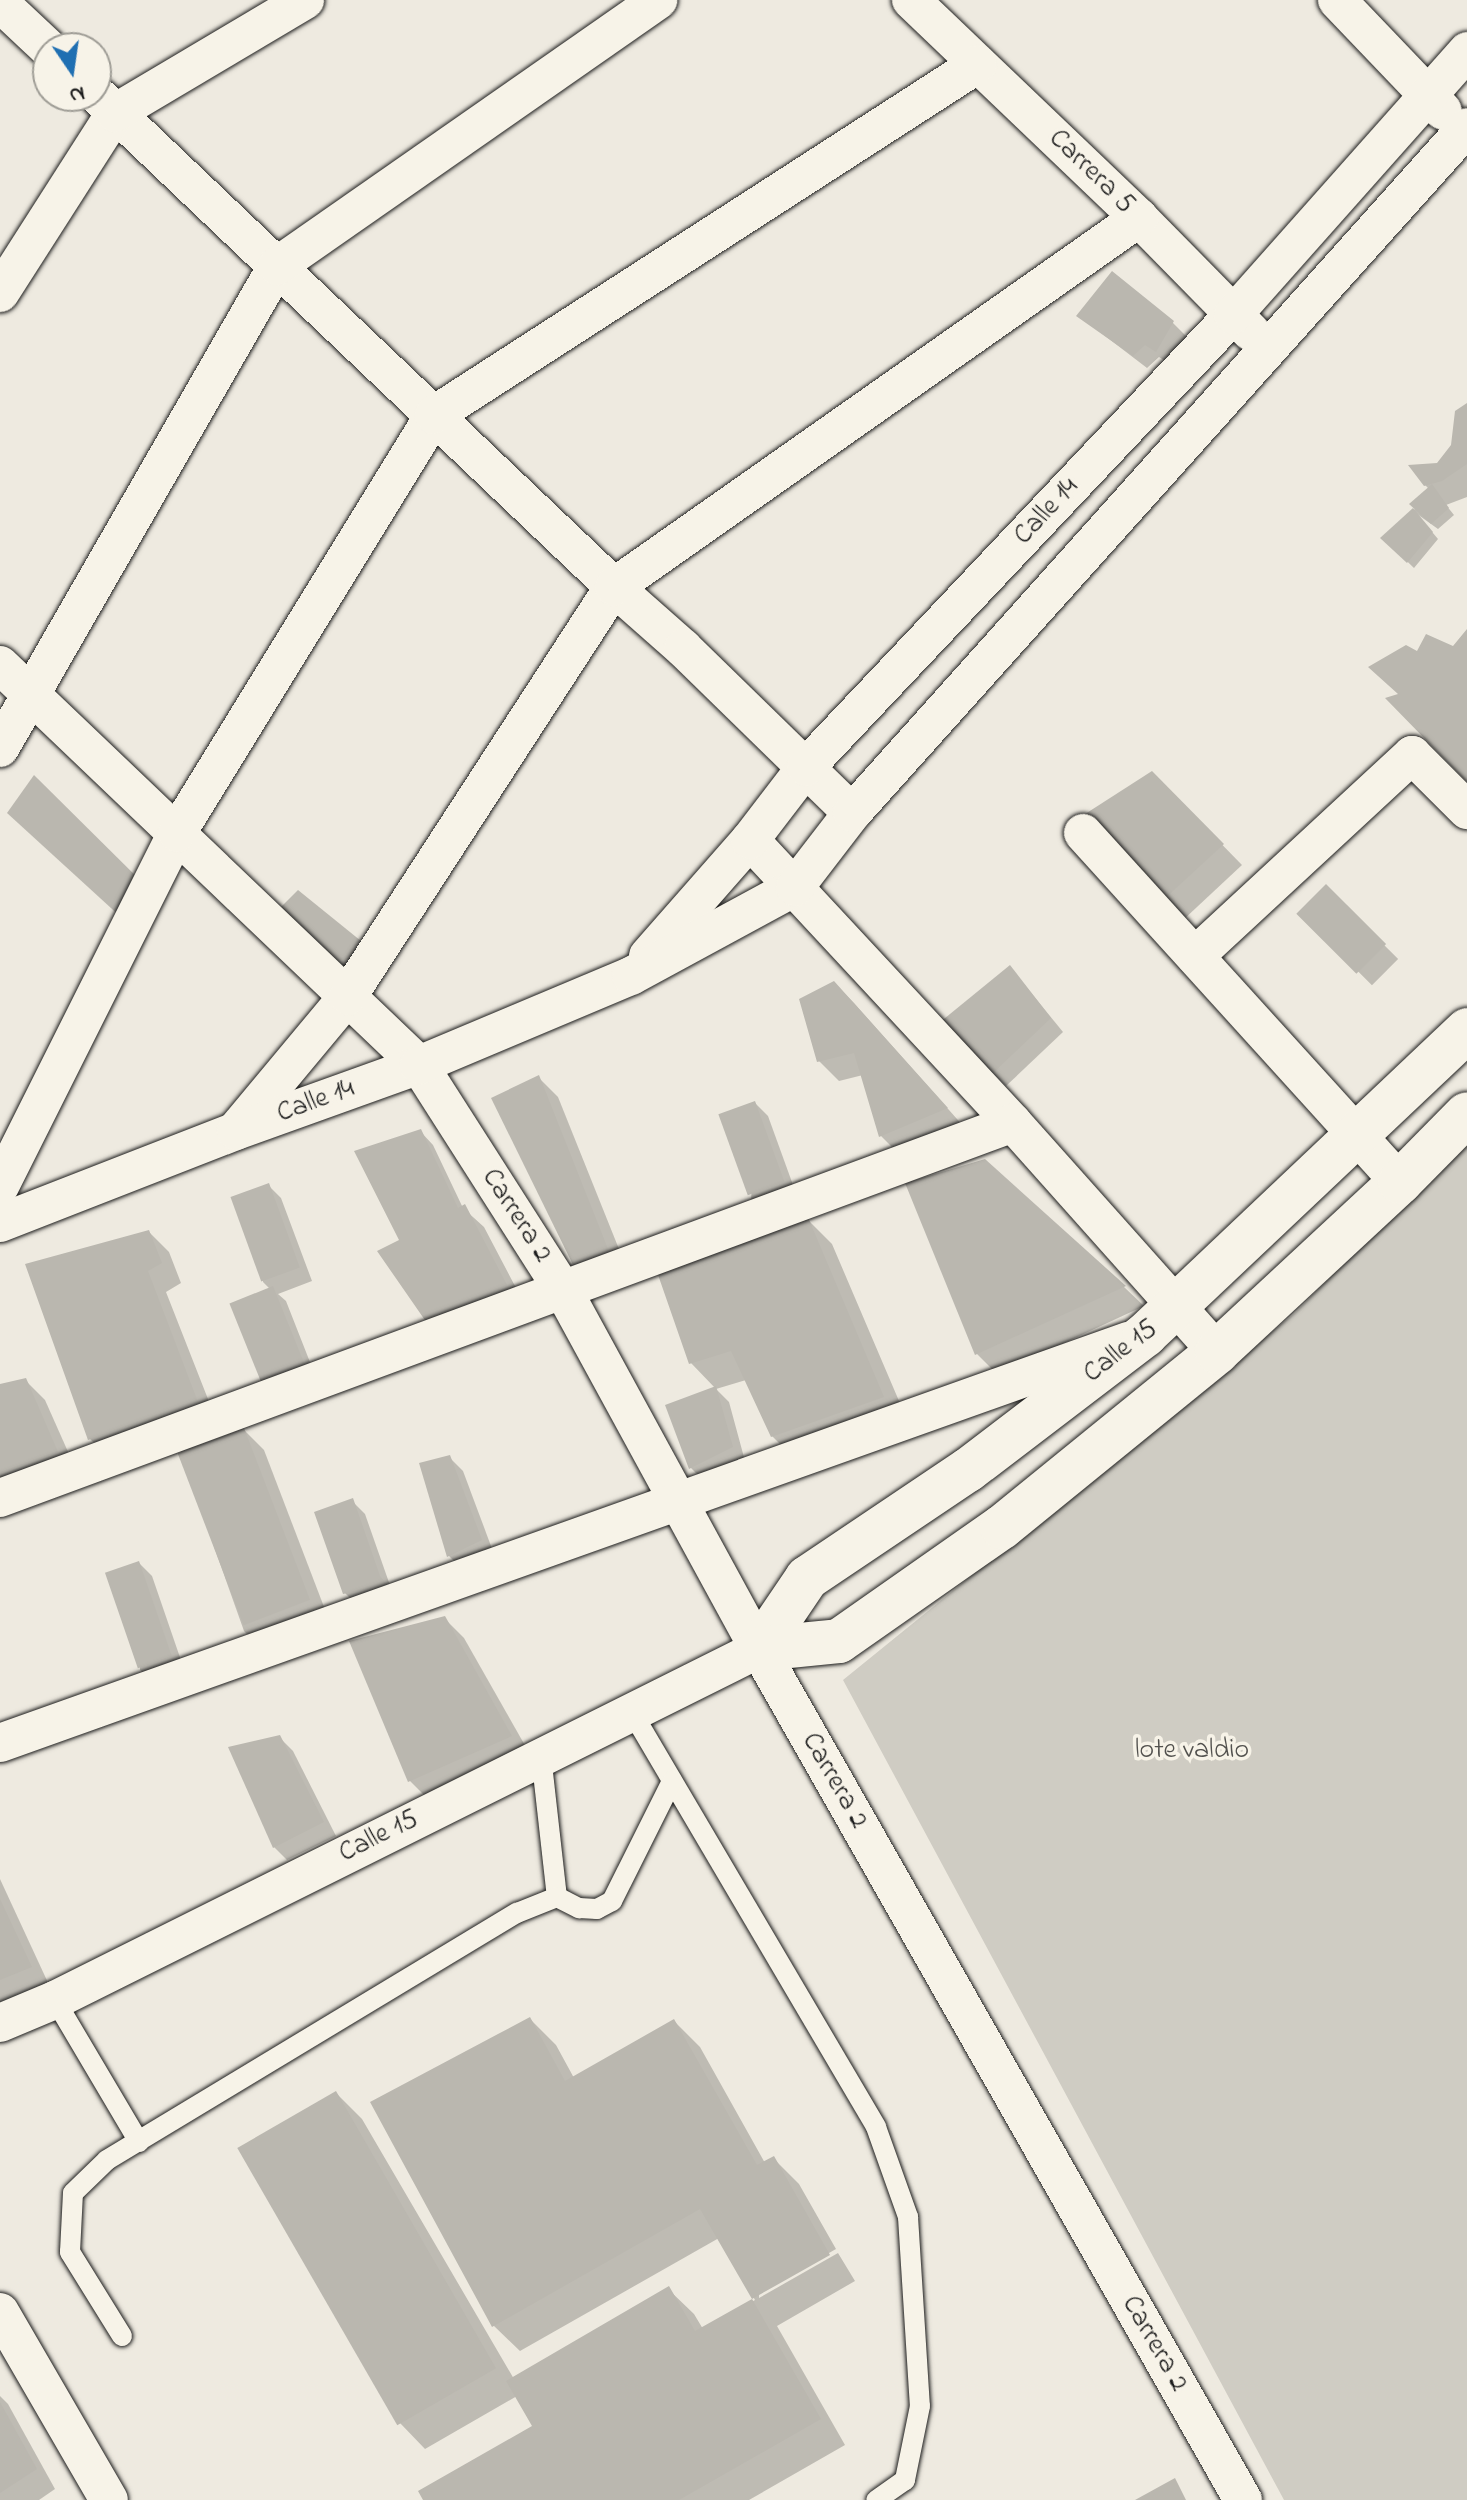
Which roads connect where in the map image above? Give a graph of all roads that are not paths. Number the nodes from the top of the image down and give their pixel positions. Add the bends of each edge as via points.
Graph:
1 (305, 0) edge
2 (659, 0) edge
3 (911, 0) edge
4 (1337, 0) edge
5 (0, 3) edge
6 (32, 33) edge
7 (1467, 51) edge
8 (978, 64) junction
9 (1426, 93) junction
10 (112, 100) edge
11 (112, 109) edge
12 (101, 112) edge
13 (1466, 131) edge
14 (1139, 218) junction
15 (277, 266) junction
16 (0, 293) edge
17 (1233, 315) junction
18 (1267, 348) junction
19 (434, 415) junction
20 (614, 587) junction
21 (0, 665) edge
22 (30, 693) junction
23 (0, 748) edge
24 (806, 767) junction
25 (1467, 810) edge
26 (852, 813) junction
27 (177, 833) junction
28 (1083, 833) dead end
29 (750, 840) junction
30 (795, 887) junction
31 (1195, 956) junction
32 (631, 976) junction
33 (348, 996) junction
34 (1467, 1030) edge
35 (419, 1065) junction
36 (1467, 1114) edge
37 (1013, 1123) junction
38 (236, 1131) junction
39 (1358, 1135) junction
40 (1400, 1182) junction
41 (0, 1186) edge
42 (0, 1223) edge
43 (563, 1290) junction
44 (1177, 1307) junction
45 (1145, 1335) junction
46 (1217, 1352) junction
47 (0, 1498) edge
48 (675, 1500) junction
49 (759, 1649) junction
50 (633, 1714) junction
51 (0, 1743) edge
52 (541, 1755) junction
53 (672, 1781) junction
54 (557, 1897) junction
55 (55, 2000) junction
56 (0, 2023) edge
57 (139, 2142) junction
58 (0, 2312) edge
59 (122, 2336) dead end
60 (104, 2498) edge
61 (876, 2500) edge
62 (1243, 2500) edge

1 - 10 street
2 - 15 street
3 - 8 street, Carrera 5
4 - 9 street
5 - 6 street
7 - 9 street, Calle 14
8 - 14 street, Carrera 5
8 - 19 street
9 - 13 street
9 - 17 street, Calle 14
11 - 15 street
12 - 16 street
13 - 18 street, Calle 14
14 - 17 street, Carrera 5
14 - 20 street
15 - 19 street
15 - 22 street
17 - 18 street, Carrera 5
17 - 24 street, Calle 14
18 - 26 street, Calle 14
19 - 20 street
19 - 27 street
20 - 24 street
20 - 33 street
21 - 22 street, Carrera 2
22 - 23 street
22 - 27 street, Carrera 2
24 - 26 street
24 - 29 street, Calle 14
25 - 31 street via 1412,755
26 - 30 street, Calle 14
27 - 33 street, Carrera 2
27 - 41 street
28 - 31 street
29 - 30 street
29 - 32 street, Calle 14
30 - 32 street, Calle 14
30 - 37 street
31 - 39 street
32 - 35 street, Calle 14
33 - 35 street, Carrera 2
33 - 38 street
34 - 39 street, Calle 15
35 - 38 street, Calle 14
35 - 43 street, Carrera 2
36 - 40 street, Calle 15
37 - 43 street
37 - 44 street
38 - 42 street, Calle 14
39 - 40 street
39 - 44 street, Calle 15
40 - 46 street, Calle 15
43 - 47 street
43 - 48 street, Carrera 2
44 - 45 street, Calle 15
44 - 46 street
45 - 48 street
45 - 49 street, Calle 15 via 968,1470 807,1578
46 - 49 street, Calle 15 via 1002,1527 839,1641
48 - 49 street, Carrera 2
48 - 51 street
49 - 50 street, Calle 15
49 - 62 street, Carrera 2
50 - 52 street, Calle 15
50 - 53 lane
52 - 54 lane
52 - 55 street, Calle 15
53 - 54 lane via 612,1901 597,1909 579,1908
53 - 61 lane via 876,2127 908,2217 920,2406 905,2480
54 - 57 lane via 517,1913
55 - 56 street, Calle 15
55 - 57 lane
57 - 59 lane via 107,2160 73,2193 70,2252
58 - 60 street

